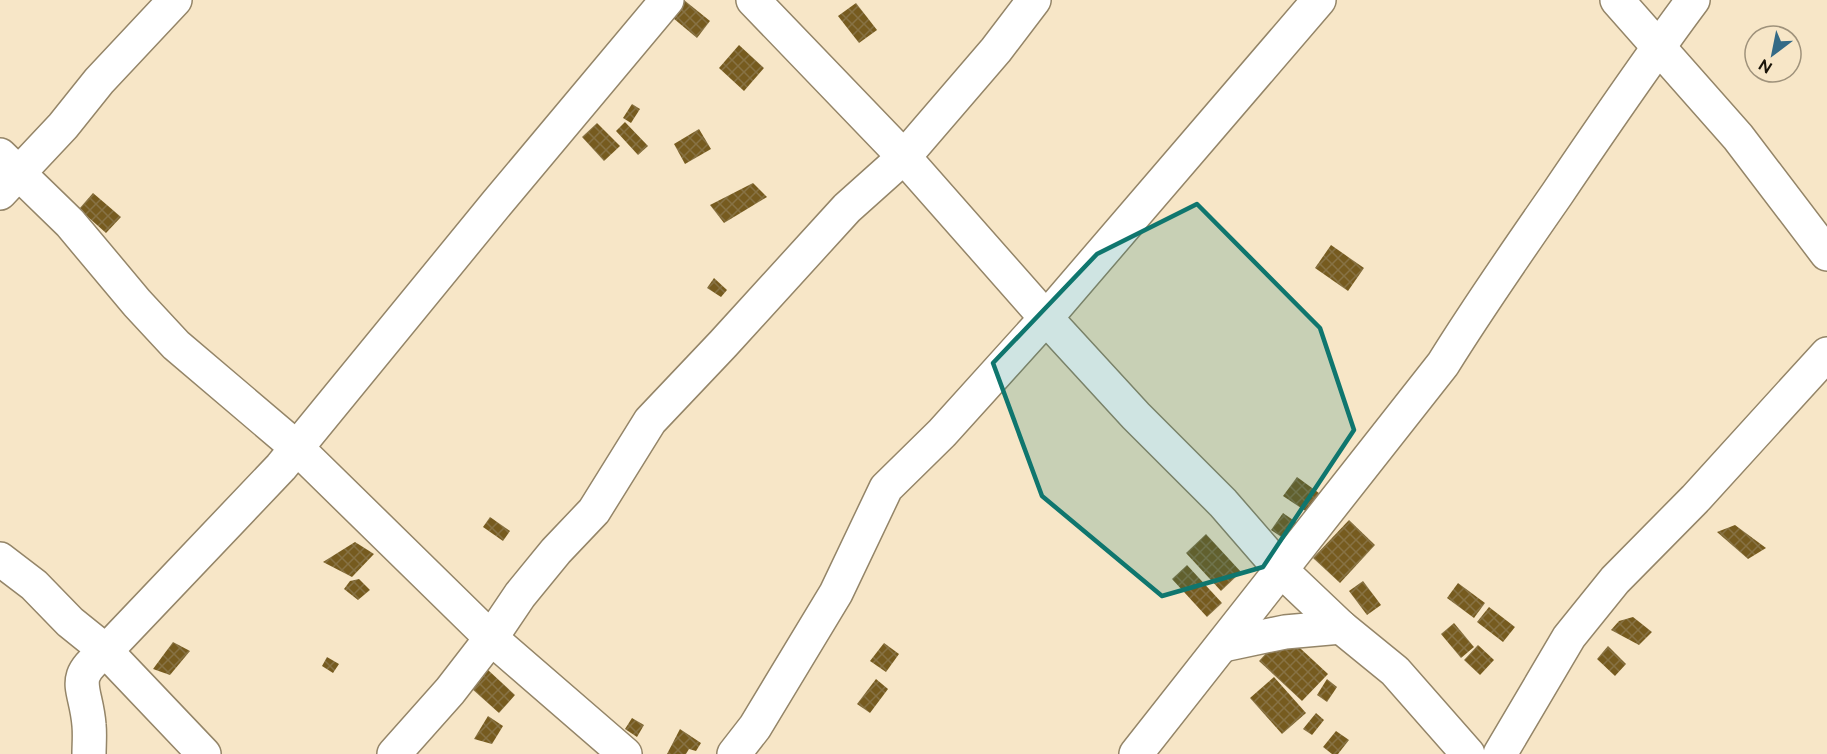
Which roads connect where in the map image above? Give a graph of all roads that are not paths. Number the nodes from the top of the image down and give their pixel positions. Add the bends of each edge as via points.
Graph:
1 (175, 0) edge
2 (667, 0) edge
3 (753, 0) edge
4 (1034, 0) edge
5 (1319, 0) edge
6 (1617, 0) edge
7 (1693, 0) edge
8 (1658, 46) junction
9 (904, 157) junction
10 (6, 173) edge
11 (1827, 254) edge
12 (1046, 318) junction
13 (1827, 354) edge
14 (296, 447) junction
15 (0, 559) edge
16 (1282, 571) junction
17 (1341, 627) junction
18 (491, 638) junction
19 (1223, 645) junction
20 (106, 651) junction
21 (89, 754) edge
22 (204, 754) edge
23 (394, 754) edge
24 (625, 754) edge
25 (734, 754) edge
26 (1136, 754) edge
27 (1468, 754) edge
28 (1500, 754) edge

1 - 10 street via 63,126
2 - 14 street
3 - 9 street
4 - 9 street
5 - 12 street
6 - 8 street
7 - 8 street
8 - 11 street via 1738,137
8 - 16 street via 1443,364
9 - 12 street
9 - 18 street via 847,208 650,421 594,511 520,595
10 - 14 street via 70,223 176,345
12 - 16 street via 1223,503
12 - 25 street via 942,433 886,488 836,593 755,727
13 - 28 street via 1615,580 1569,637
14 - 18 street
14 - 20 street
15 - 20 street
16 - 17 street
16 - 19 street
17 - 19 street via 1285,632
17 - 27 street via 1395,671
18 - 23 street
18 - 24 street
19 - 26 street
20 - 21 street via 90,663 83,675
20 - 22 street

